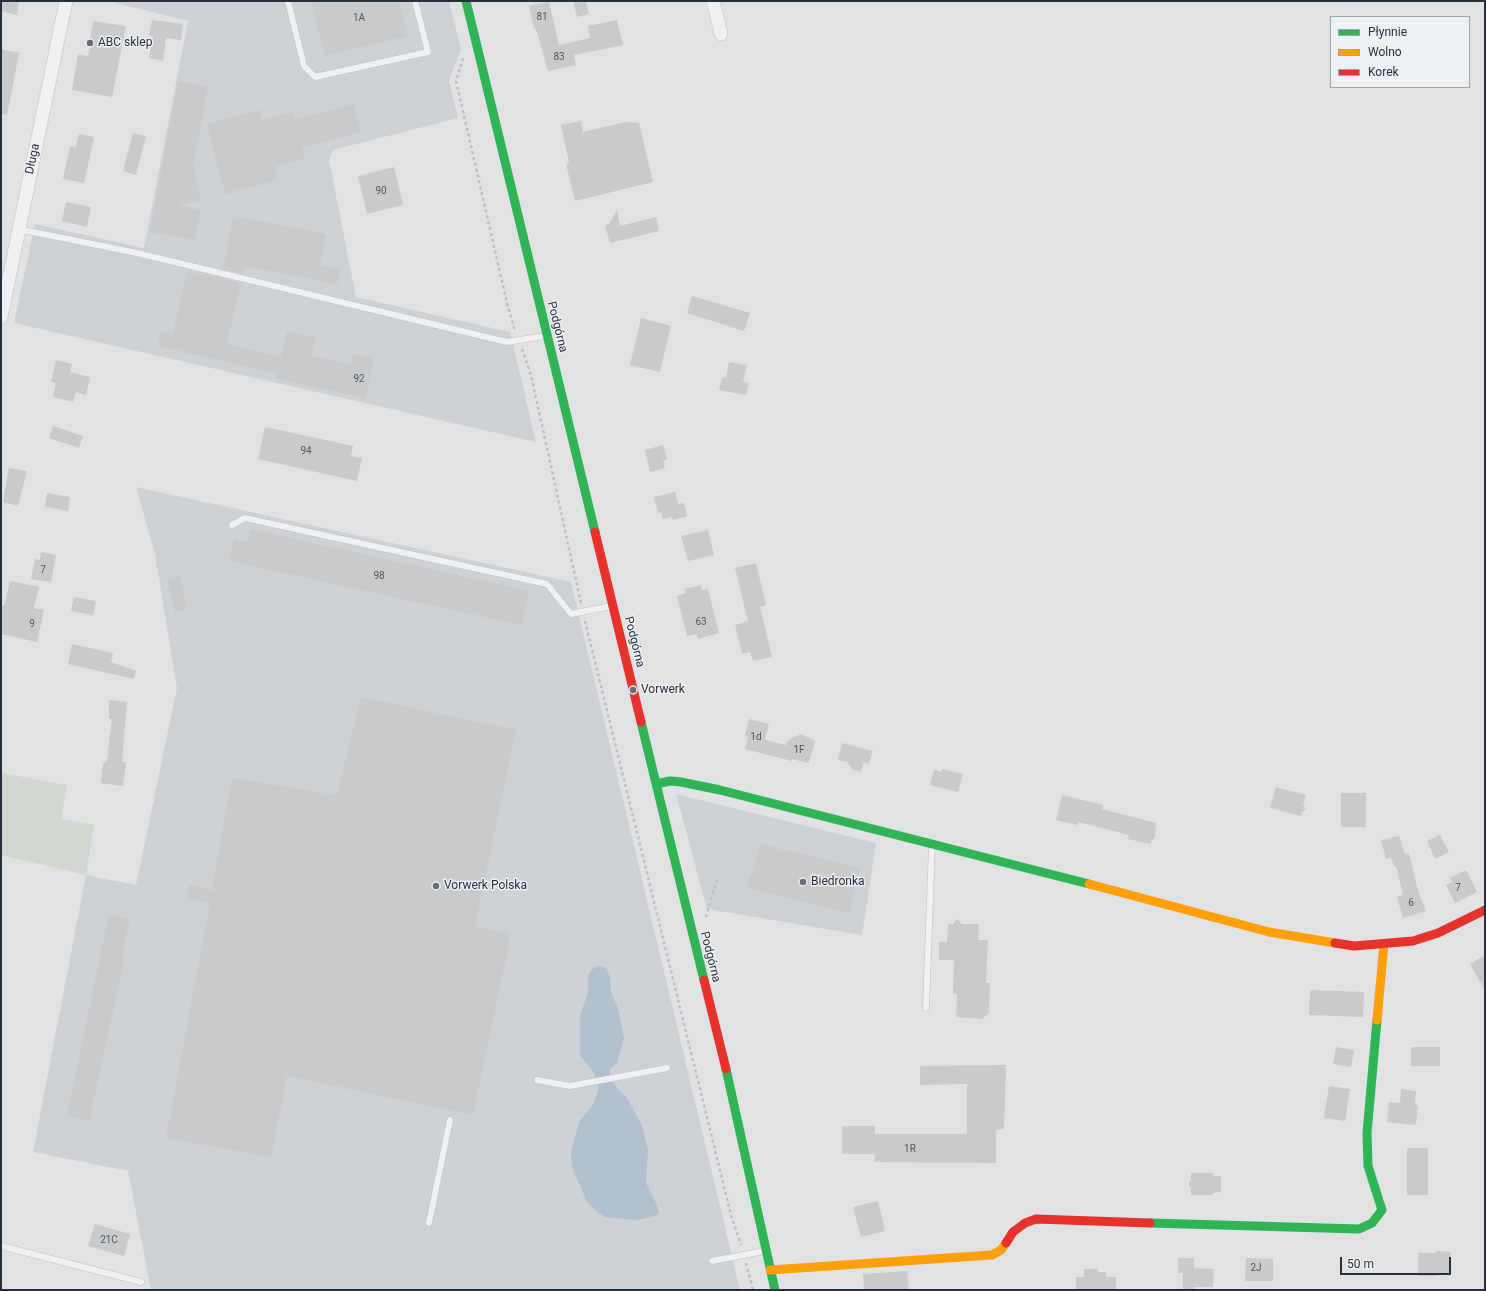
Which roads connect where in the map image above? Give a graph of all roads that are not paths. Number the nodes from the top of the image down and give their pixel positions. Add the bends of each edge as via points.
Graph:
1 (66, 1) edge
2 (288, 1) edge
3 (416, 1) edge
4 (466, 1) edge
5 (713, 1) edge
6 (721, 34) dead end
7 (18, 229) junction
8 (5, 271) edge
9 (1, 317) edge
10 (547, 336) junction
11 (232, 525) dead end
12 (612, 606) junction
13 (656, 784) junction
14 (932, 844) junction
15 (1485, 910) edge
16 (1384, 944) junction
17 (926, 1008) dead end
18 (667, 1068) dead end
19 (537, 1080) dead end
20 (450, 1120) dead end
21 (429, 1224) dead end
22 (1, 1246) edge
23 (766, 1251) junction
24 (712, 1261) dead end
25 (770, 1270) junction
26 (141, 1282) dead end
27 (775, 1290) edge

1 - 7 street, Długa
2 - 3 lane via 304,66 315,77 428,52
4 - 10 street, Podgórna
5 - 6 street
7 - 8 street, Długa
7 - 10 lane via 137,253 507,342
8 - 9 street, Długa
10 - 12 street, Podgórna
11 - 12 lane via 245,518 547,584 571,614
12 - 13 street, Podgórna
13 - 14 street via 681,782 720,790
13 - 23 street, Podgórna via 725,1066
14 - 16 street via 1269,932 1354,946
14 - 17 lane
15 - 16 street via 1438,933 1413,941
16 - 25 street via 1367,1133 1368,1166 1382,1210 1372,1223 1359,1229 1036,1219 1013,1232 1001,1250 992,1254
18 - 19 lane via 570,1086
20 - 21 lane
22 - 26 lane
23 - 24 lane
23 - 25 street, Podgórna
25 - 27 street, Podgórna

